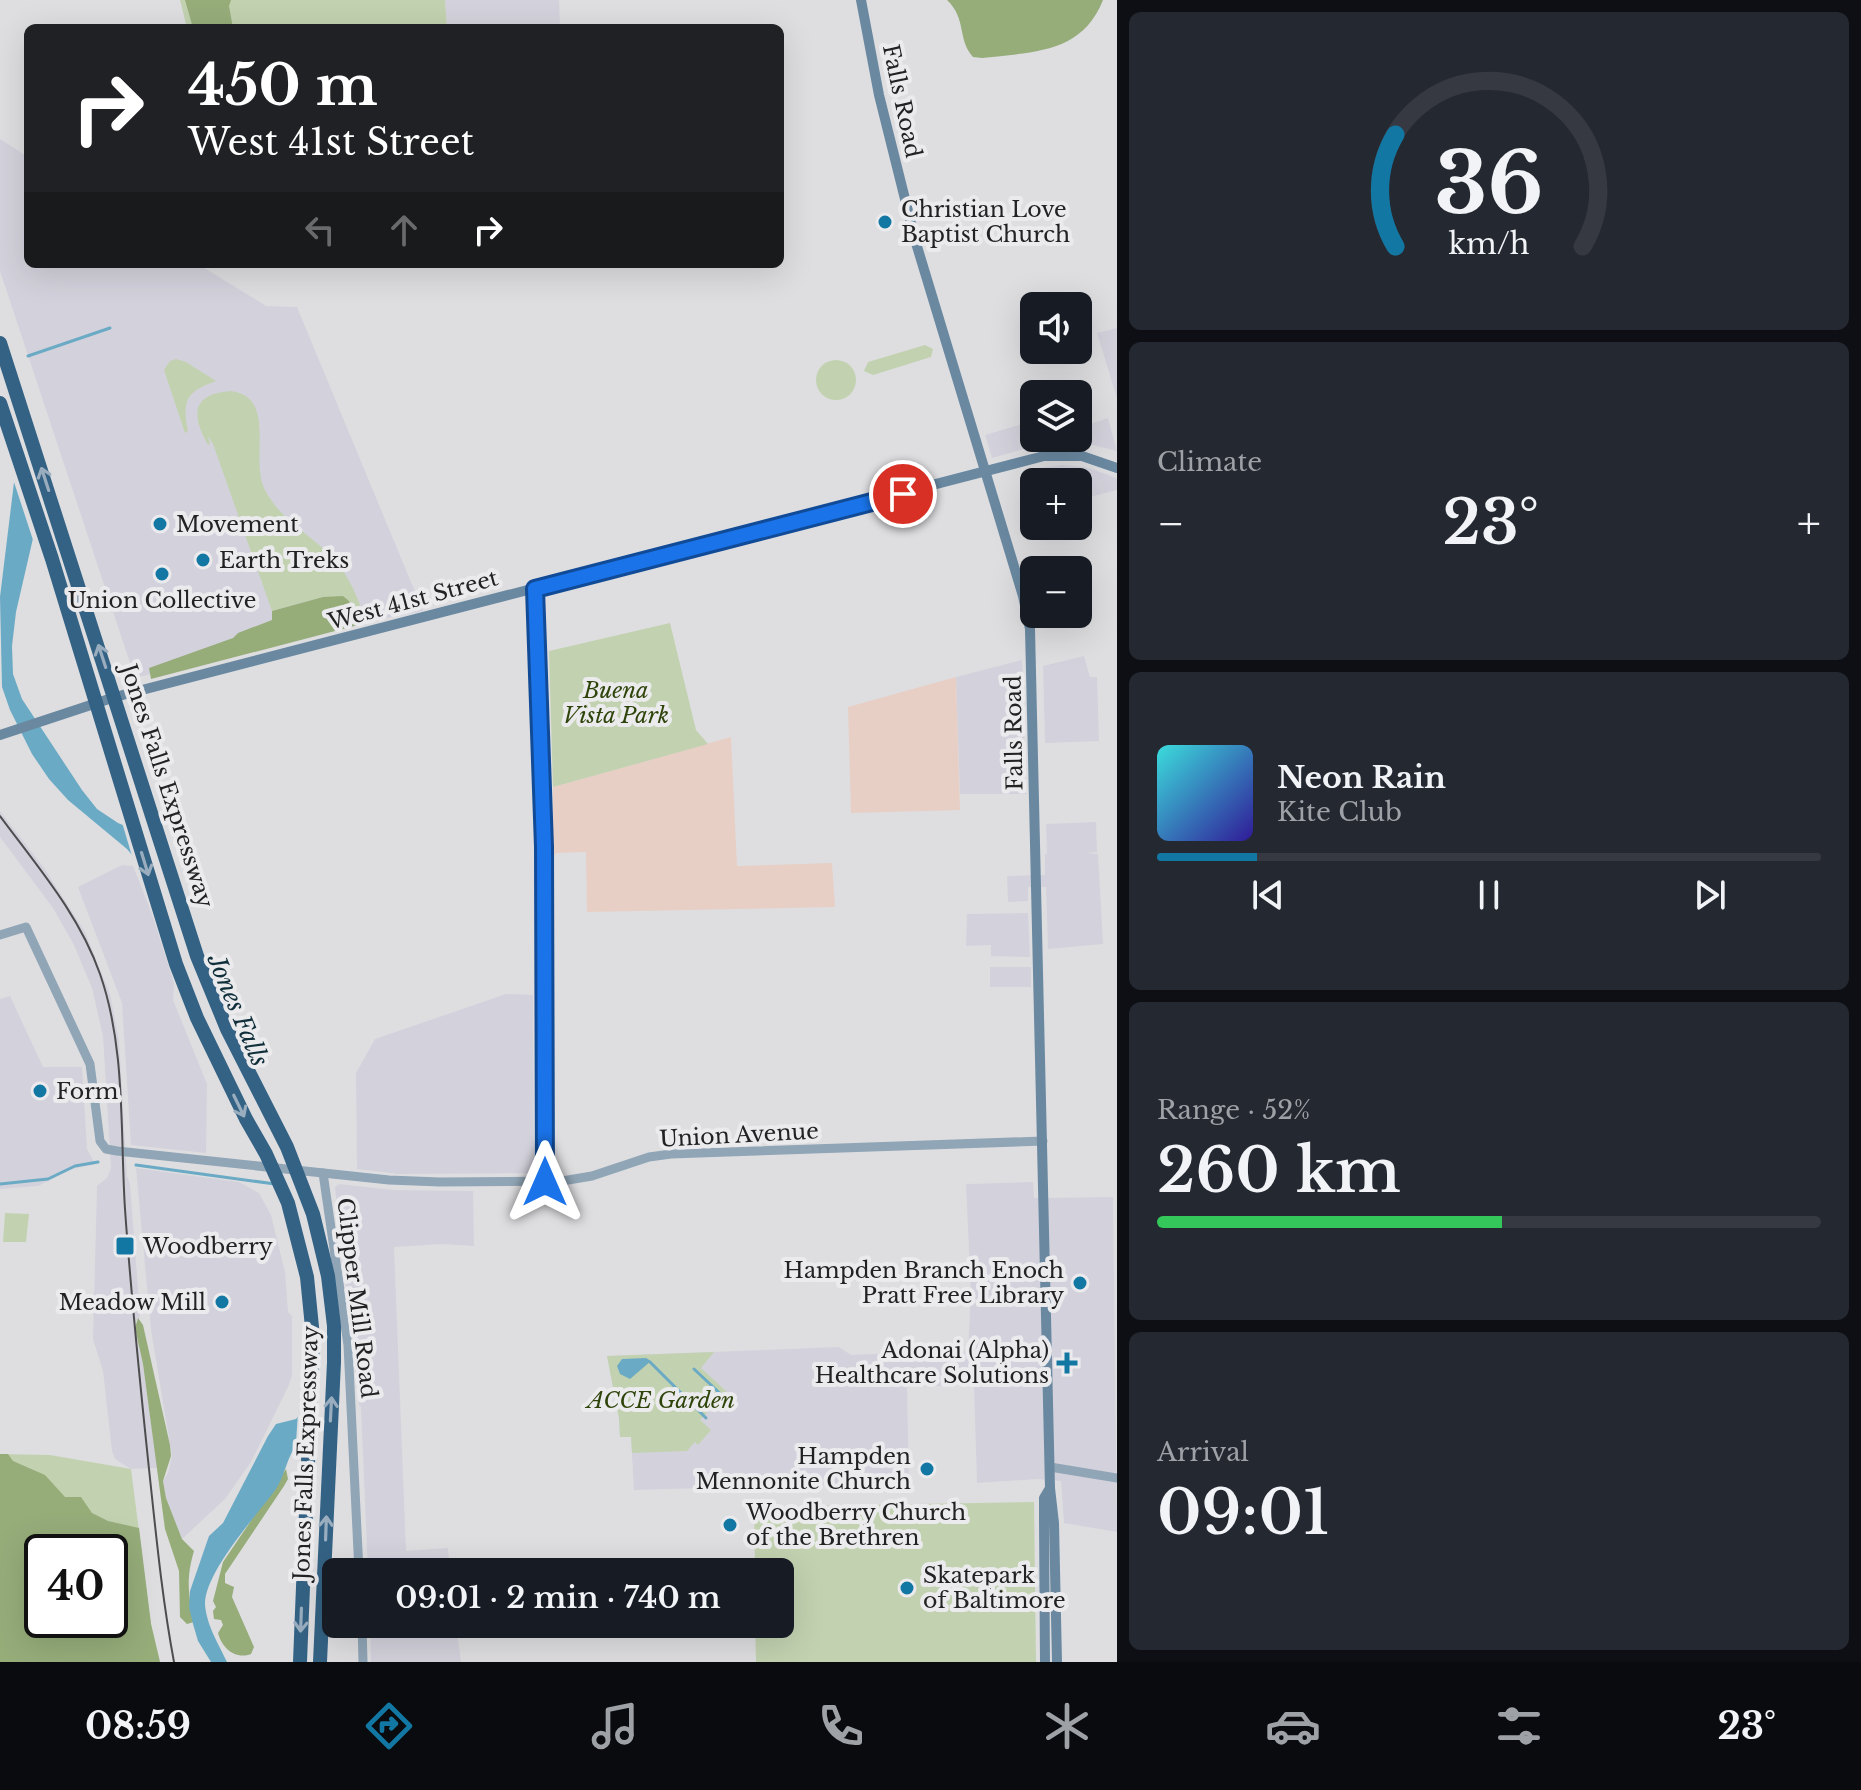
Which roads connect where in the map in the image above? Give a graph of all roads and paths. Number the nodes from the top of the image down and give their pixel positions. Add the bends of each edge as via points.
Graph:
1 (861, 0) edge
2 (0, 343) edge
3 (0, 403) edge
4 (1117, 468) edge
5 (984, 472) junction
6 (535, 589) junction
7 (0, 735) edge
8 (0, 935) edge
9 (1043, 1141) junction
10 (323, 1173) junction
11 (545, 1182) junction
12 (1050, 1467) junction
13 (1117, 1478) edge
14 (1050, 1488) junction
15 (358, 1558) edge
16 (362, 1638) edge
17 (300, 1662) edge
18 (320, 1662) edge
19 (363, 1662) edge
20 (1045, 1662) edge
21 (1057, 1662) edge

1 - 5 main road, Falls Road via 891,148
18 -> 2 highway, Jones Falls Expressway via 334,1326 323,1248 287,1147 197,956
3 -> 17 highway, Jones Falls Expressway via 176,964 295,1225 313,1337
4 - 5 main road, West 41st Street via 1065,455
5 - 6 main road, West 41st Street
5 - 9 main road, Falls Road via 1023,596 1031,642
6 - 7 main road, West 41st Street via 115,697
6 - 11 street via 544,847
8 - 10 street, Union Avenue via 26,927 87,1055 98,1135 106,1149
9 - 11 street, Union Avenue via 671,1154 592,1176
9 - 12 main road, Falls Road
10 - 11 street, Union Avenue via 403,1181
10 - 15 street, Clipper Mill Road via 348,1345
12 - 13 street
12 - 14 main road, Falls Road
14 - 20 main road, Falls Road via 1044,1498
14 - 21 main road, Falls Road
16 - 19 street

